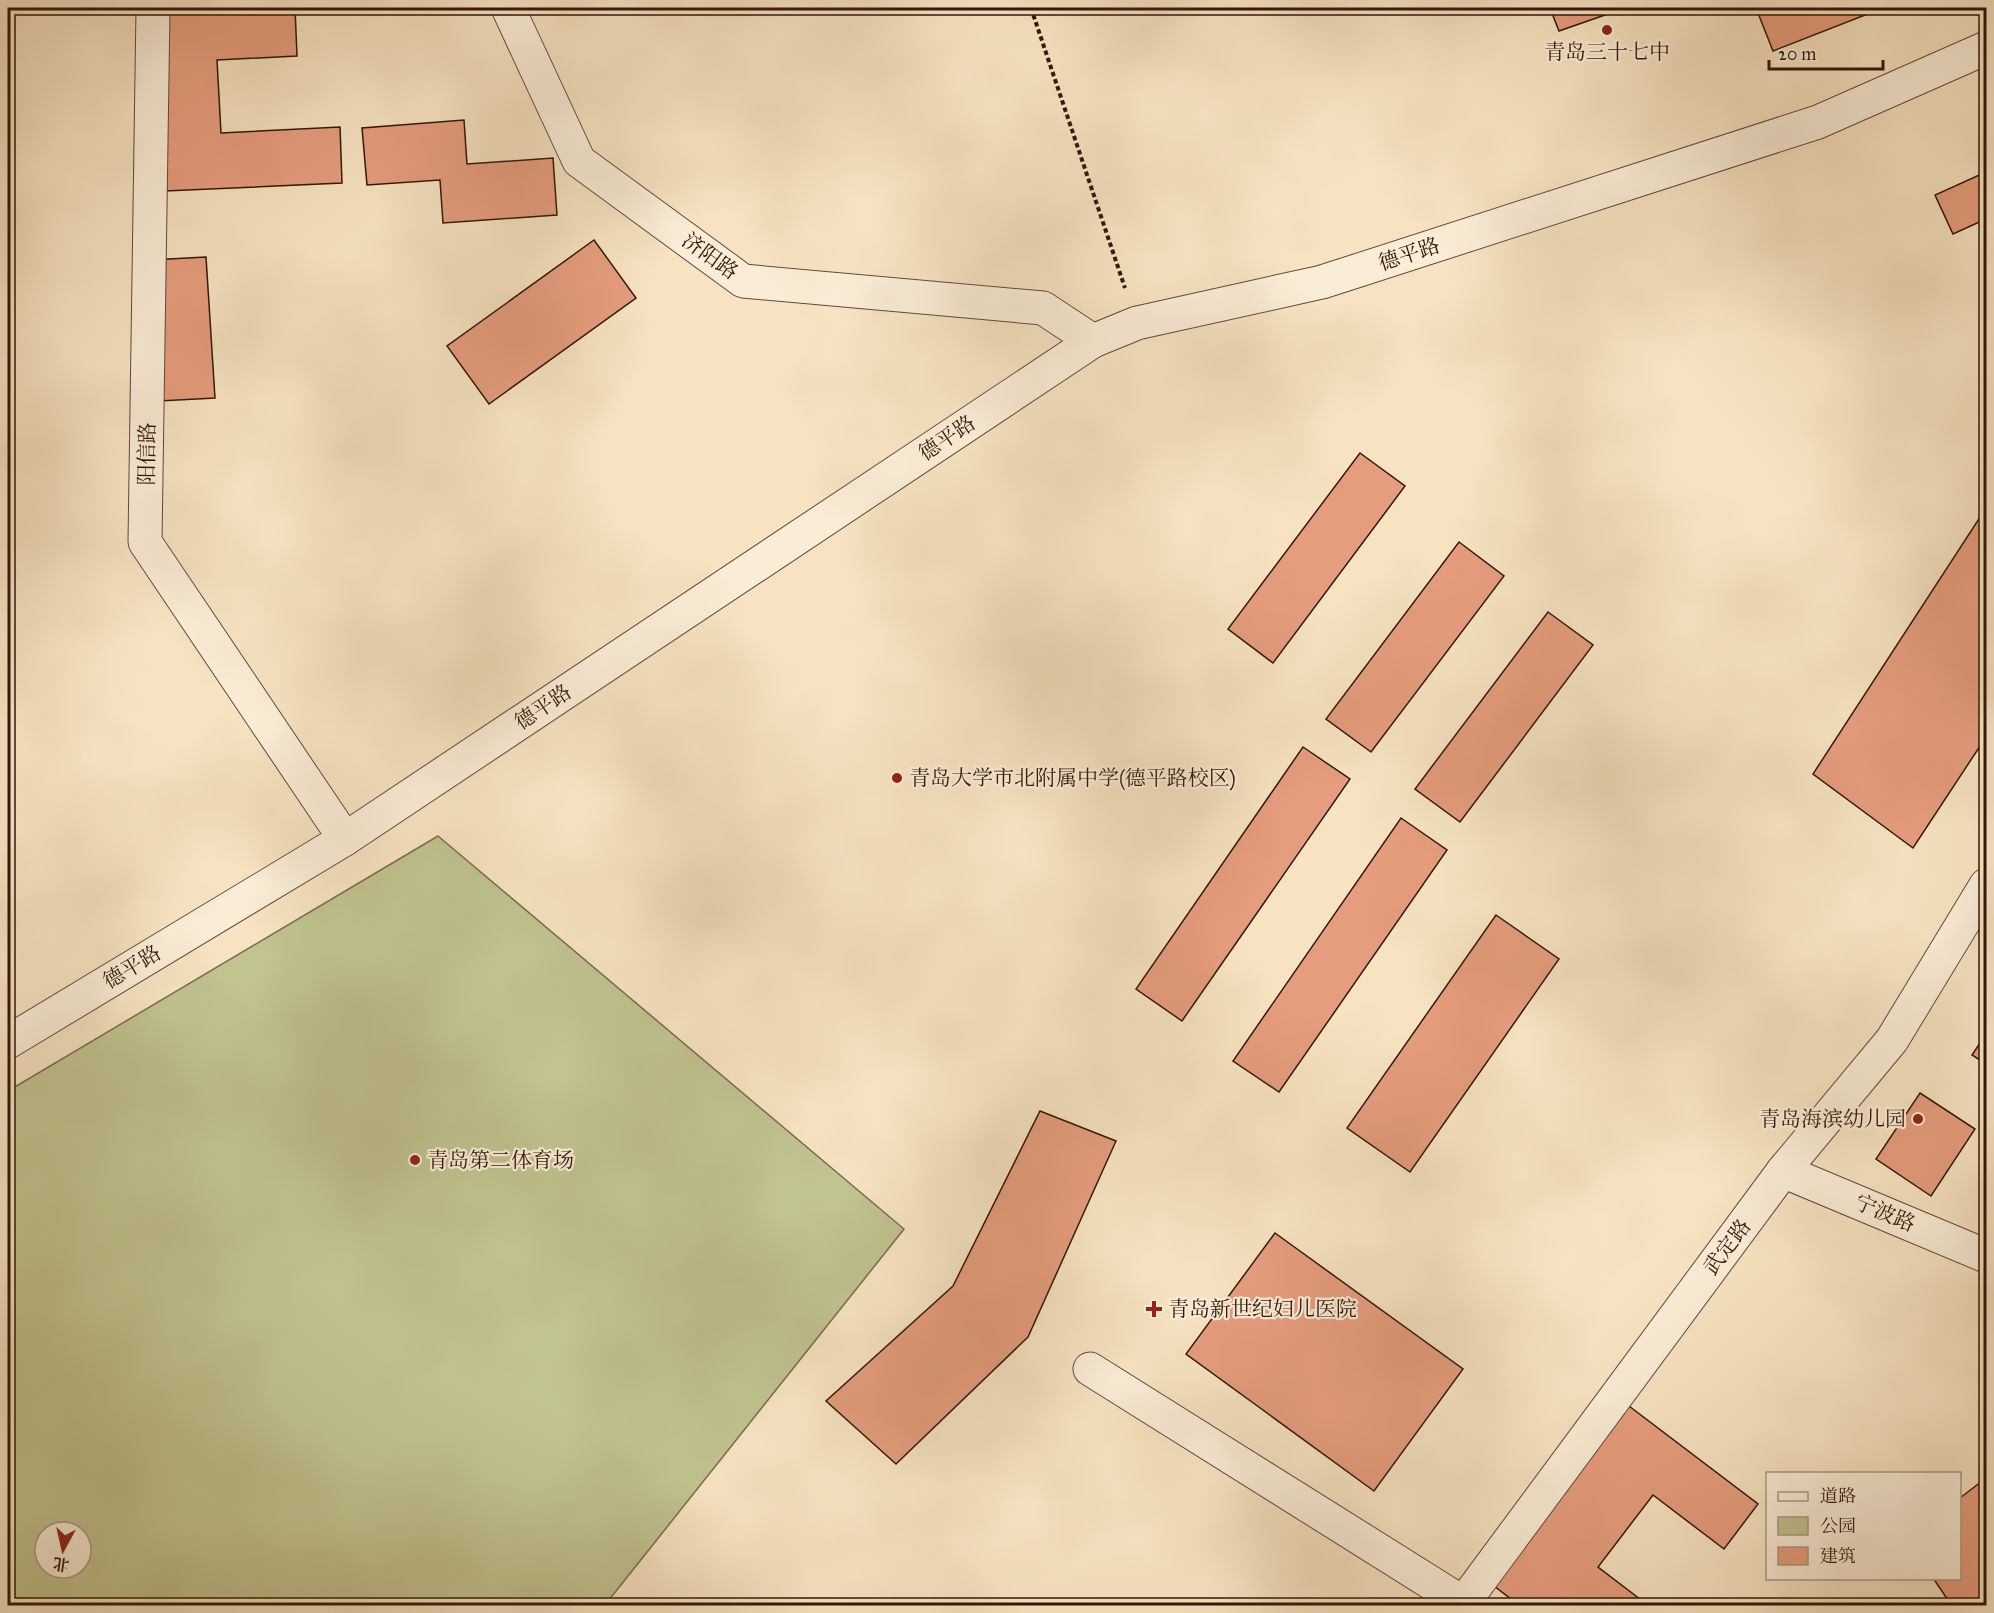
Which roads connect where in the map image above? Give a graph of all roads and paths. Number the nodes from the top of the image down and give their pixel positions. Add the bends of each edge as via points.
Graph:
1 (153, 8) edge
2 (508, 8) edge
3 (1030, 8) edge
4 (1986, 48) edge
5 (1137, 323) junction
6 (1093, 341) junction
7 (345, 839) junction
8 (1986, 885) edge
9 (8, 1042) edge
10 (1783, 1171) junction
11 (1986, 1256) edge
12 (1090, 1369) dead end
13 (1464, 1604) edge

1 - 7 street, 阳信路 via 145,542
2 - 6 street, 济阳路 via 579,161 743,281 1043,308
3 - 5 path
4 - 5 street, 德平路 via 1796,129 1322,282
5 - 6 street, 德平路
6 - 7 street, 德平路
7 - 9 street, 德平路
8 - 10 street, 武定路 via 1892,1040
10 - 11 street, 宁波路
10 - 13 street, 武定路
12 - 13 street

